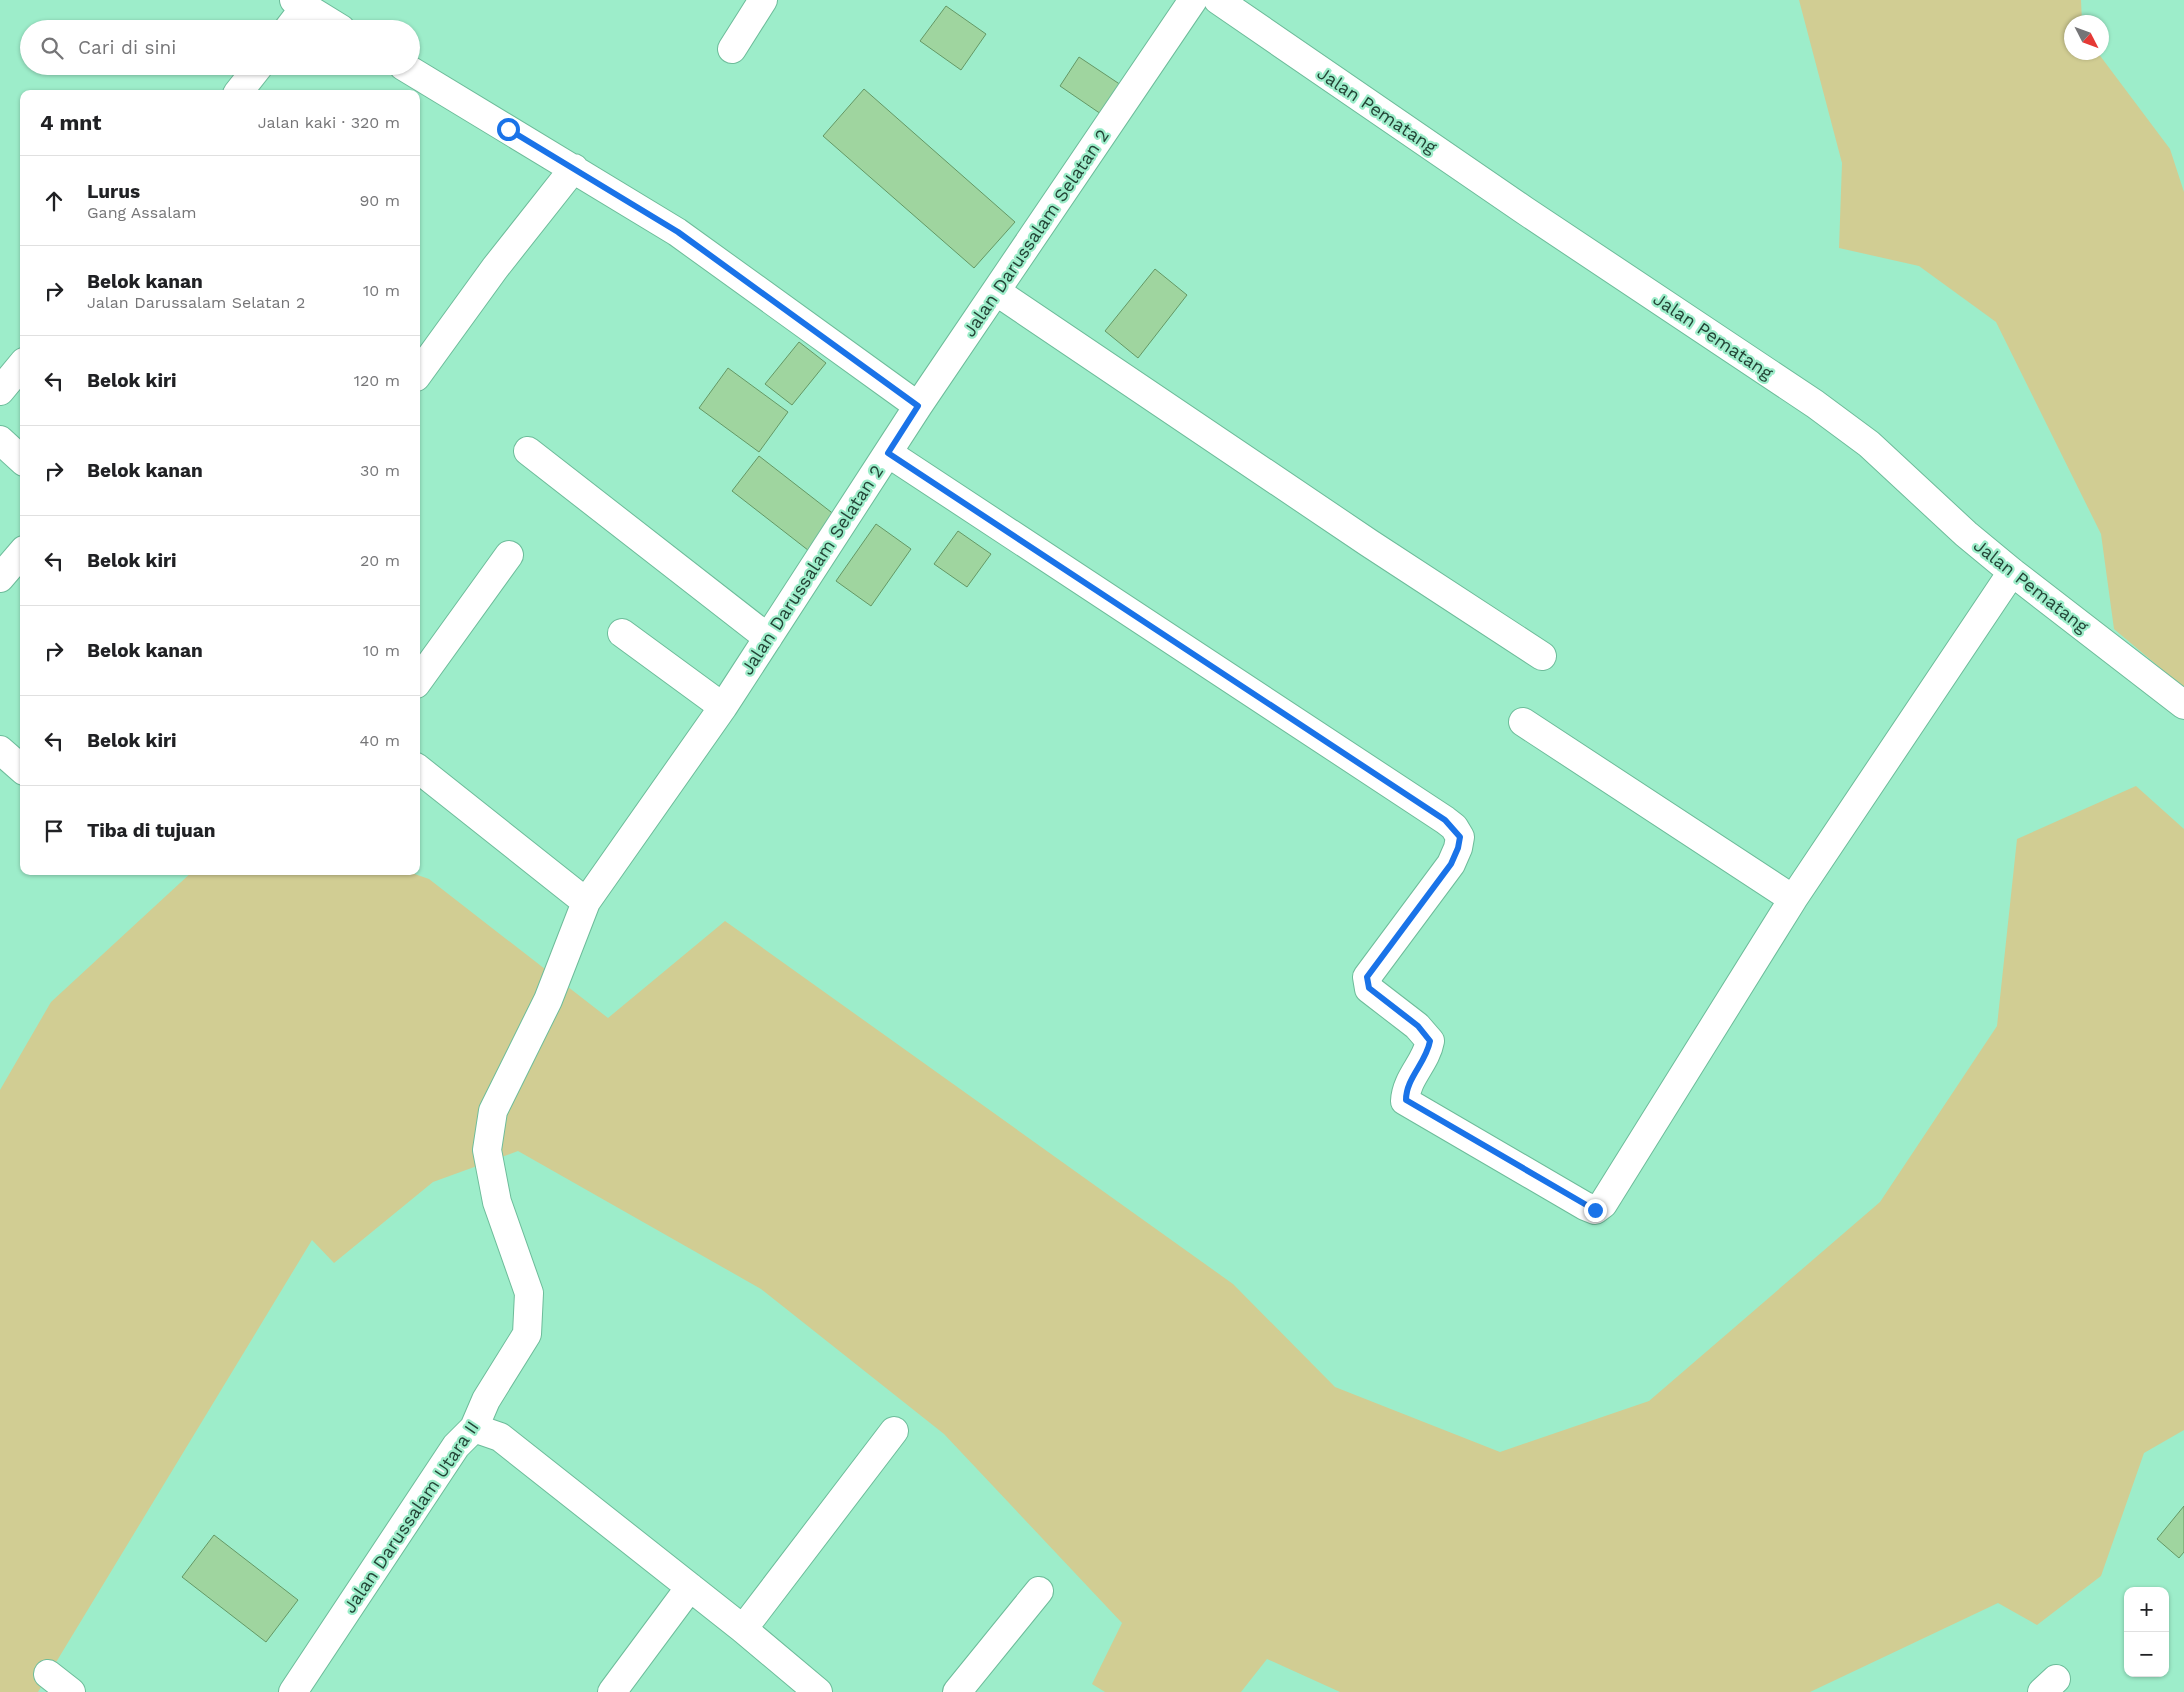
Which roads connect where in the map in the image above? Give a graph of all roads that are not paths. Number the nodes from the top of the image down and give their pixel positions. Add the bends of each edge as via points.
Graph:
1 (763, 0) edge
2 (1193, 0) edge
3 (1218, 0) edge
4 (300, 4) edge
5 (292, 20) edge
6 (326, 20) edge
7 (732, 49) dead end
8 (252, 75) edge
9 (418, 75) edge
10 (240, 90) edge
11 (574, 168) junction
12 (997, 292) junction
13 (20, 367) edge
14 (420, 371) edge
15 (0, 391) edge
16 (918, 406) junction
17 (0, 440) edge
18 (528, 451) dead end
19 (888, 453) junction
20 (20, 458) edge
21 (20, 555) edge
22 (509, 555) dead end
23 (2012, 572) junction
24 (0, 578) edge
25 (622, 633) dead end
26 (768, 638) junction
27 (1542, 656) dead end
28 (420, 679) edge
29 (2184, 704) edge
30 (722, 707) junction
31 (1523, 722) dead end
32 (0, 750) edge
33 (20, 768) edge
34 (420, 770) edge
35 (1792, 899) junction
36 (586, 902) junction
37 (548, 1000) joint
38 (474, 1428) junction
39 (894, 1430) dead end
40 (690, 1587) junction
41 (1039, 1591) dead end
42 (743, 1629) junction
43 (48, 1674) dead end
44 (304, 1688) edge
45 (814, 1691) edge
46 (71, 1692) edge
47 (612, 1692) edge
48 (957, 1692) edge

1 - 7 street
2 - 12 street, Jalan Darussalam Selatan 2
3 - 23 street, Jalan Pematang via 1815,404 1869,444
4 - 5 street
4 - 6 street
8 - 10 street
9 - 11 street
11 - 14 street via 495,268
11 - 16 street via 678,232
12 - 16 street, Jalan Darussalam Selatan 2
12 - 27 street
13 - 15 street
16 - 19 street, Jalan Darussalam Selatan 2
17 - 20 street
18 - 26 street
19 - 26 street, Jalan Darussalam Selatan 2
19 - 35 street via 1454,827 1460,837 1451,864 1367,977 1369,988 1418,1026 1430,1041 1428,1053 1406,1089 1406,1100 1586,1206 1595,1210 1602,1204
21 - 24 street
22 - 28 street
23 - 29 street, Jalan Pematang
23 - 35 street
25 - 30 street
26 - 30 street, Jalan Darussalam Selatan 2
30 - 36 street, Jalan Darussalam Selatan 2
31 - 35 street
32 - 33 street
34 - 36 street
36 - 37 street, Jalan Darussalam Selatan 2
37 - 38 street, Jalan Darussalam Utara II via 493,1111 487,1150 497,1202 529,1293 527,1334 486,1400
38 - 40 street via 500,1437
38 - 44 street, Jalan Darussalam Utara II via 456,1446
39 - 42 street
40 - 42 street
40 - 47 street
41 - 48 street
42 - 45 street
43 - 46 street

